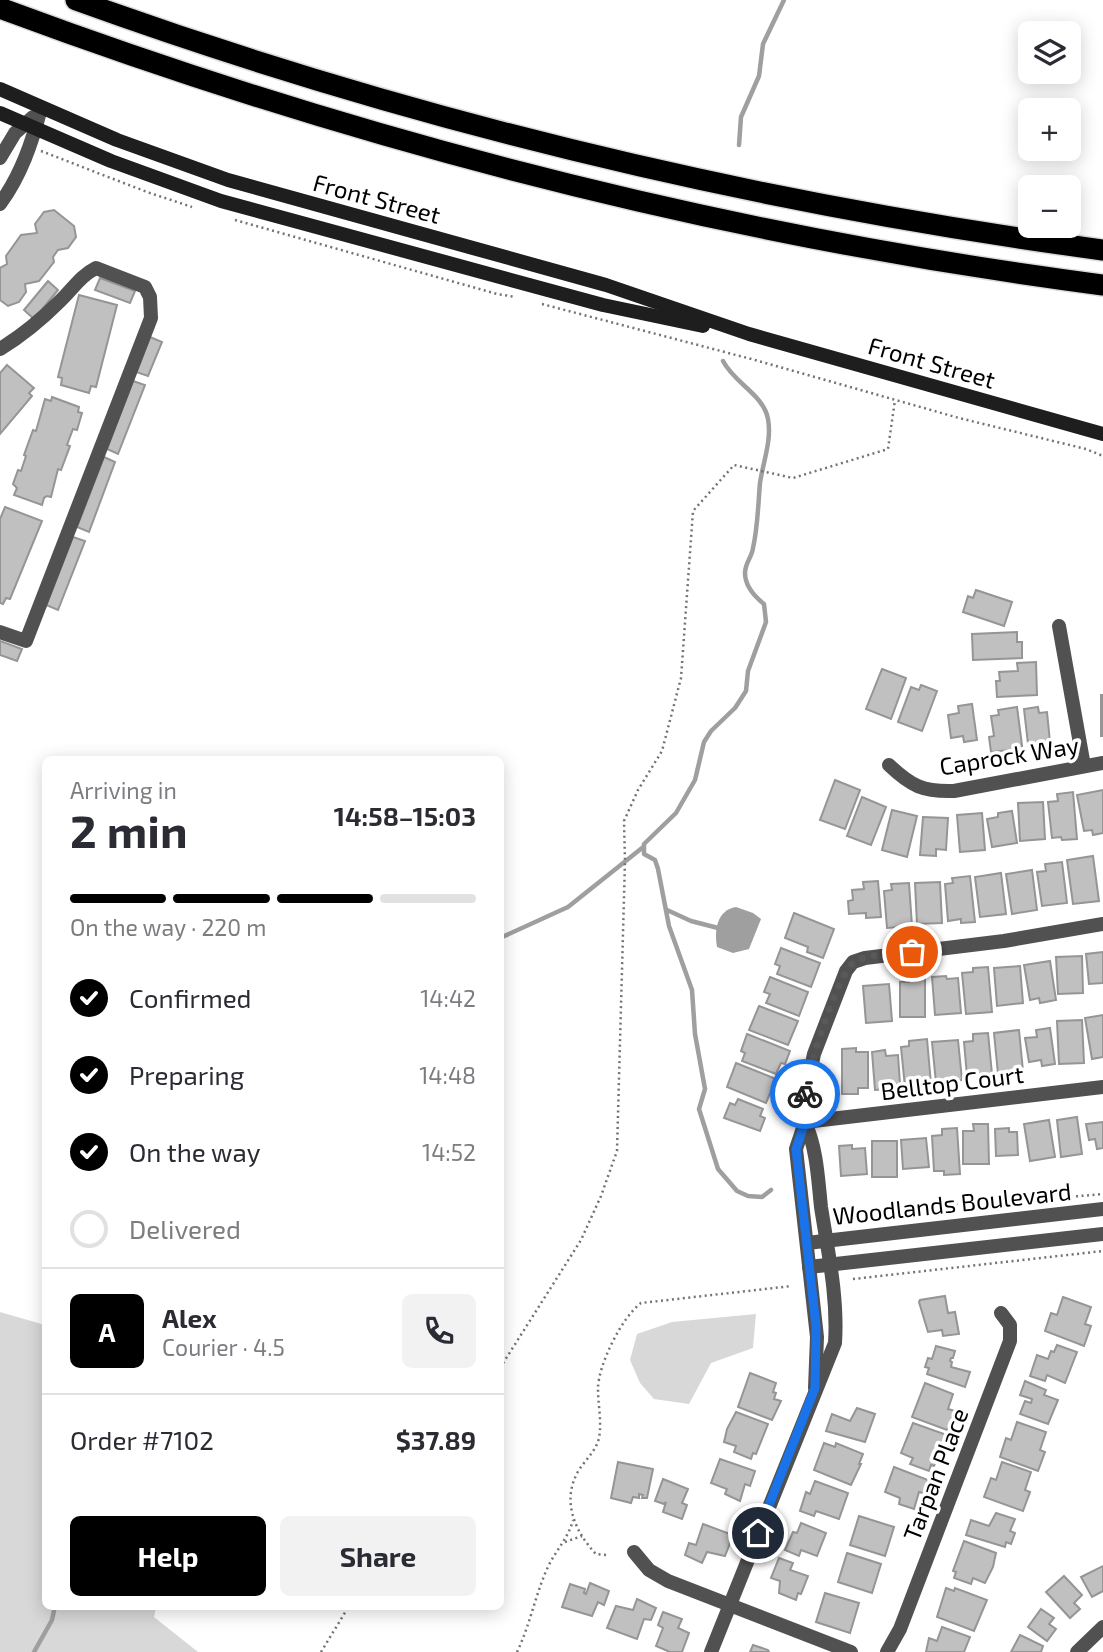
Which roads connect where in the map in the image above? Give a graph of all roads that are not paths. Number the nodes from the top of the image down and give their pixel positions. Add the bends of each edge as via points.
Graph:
1 (76, 0) edge
2 (0, 8) edge
3 (0, 89) edge
4 (41, 108) junction
5 (0, 113) edge
6 (30, 127) junction
7 (0, 158) edge
8 (0, 204) edge
9 (1103, 250) edge
10 (1103, 285) edge
11 (749, 334) junction
12 (0, 349) edge
13 (1103, 434) edge
14 (1059, 626) dead end
15 (0, 632) edge
16 (1103, 763) edge
17 (889, 765) dead end
18 (1084, 766) junction
19 (1103, 924) edge
20 (1103, 1087) edge
21 (805, 1122) junction
22 (1103, 1209) edge
23 (1103, 1234) edge
24 (827, 1241) junction
25 (807, 1243) junction
26 (830, 1265) junction
27 (809, 1267) junction
28 (1001, 1313) dead end
29 (815, 1388) junction
30 (634, 1552) dead end
31 (729, 1606) junction
32 (1103, 1627) edge
33 (711, 1652) edge
34 (851, 1652) edge
35 (887, 1652) edge
36 (1077, 1652) edge

1 - 9 highway via 349,90 619,161 857,212
2 - 10 highway via 253,96 399,141 568,185 790,235
3 - 4 main road, Front Street
4 - 6 street
4 - 11 main road, Front Street via 208,173 606,285
5 - 6 main road, Front Street
6 - 7 street via 8,144
6 - 8 street via 16,178
6 - 11 main road, Front Street via 181,187 267,214 603,305
11 - 13 main road, Front Street
12 - 15 street via 30,330 83,274 96,268 145,287 150,297 150,318 26,641
14 - 18 street
16 - 18 street, Caprock Way
17 - 18 street, Caprock Way via 919,788 936,791
19 - 21 street via 853,962 814,1054
20 - 21 street, Belltop Court
21 - 24 street via 814,1147
21 - 25 street via 796,1149
22 - 24 street, Woodlands Boulevard
23 - 26 street, Woodlands Boulevard
24 - 25 street, Woodlands Boulevard
24 - 26 street
25 - 27 street
26 - 27 street, Woodlands Boulevard
26 - 29 street via 835,1343
27 - 29 street via 817,1337
28 - 35 street, Tarpan Place via 1010,1325 1010,1341 900,1629
29 - 31 street
30 - 31 street via 657,1576
31 - 33 street
31 - 34 street
32 - 36 street

